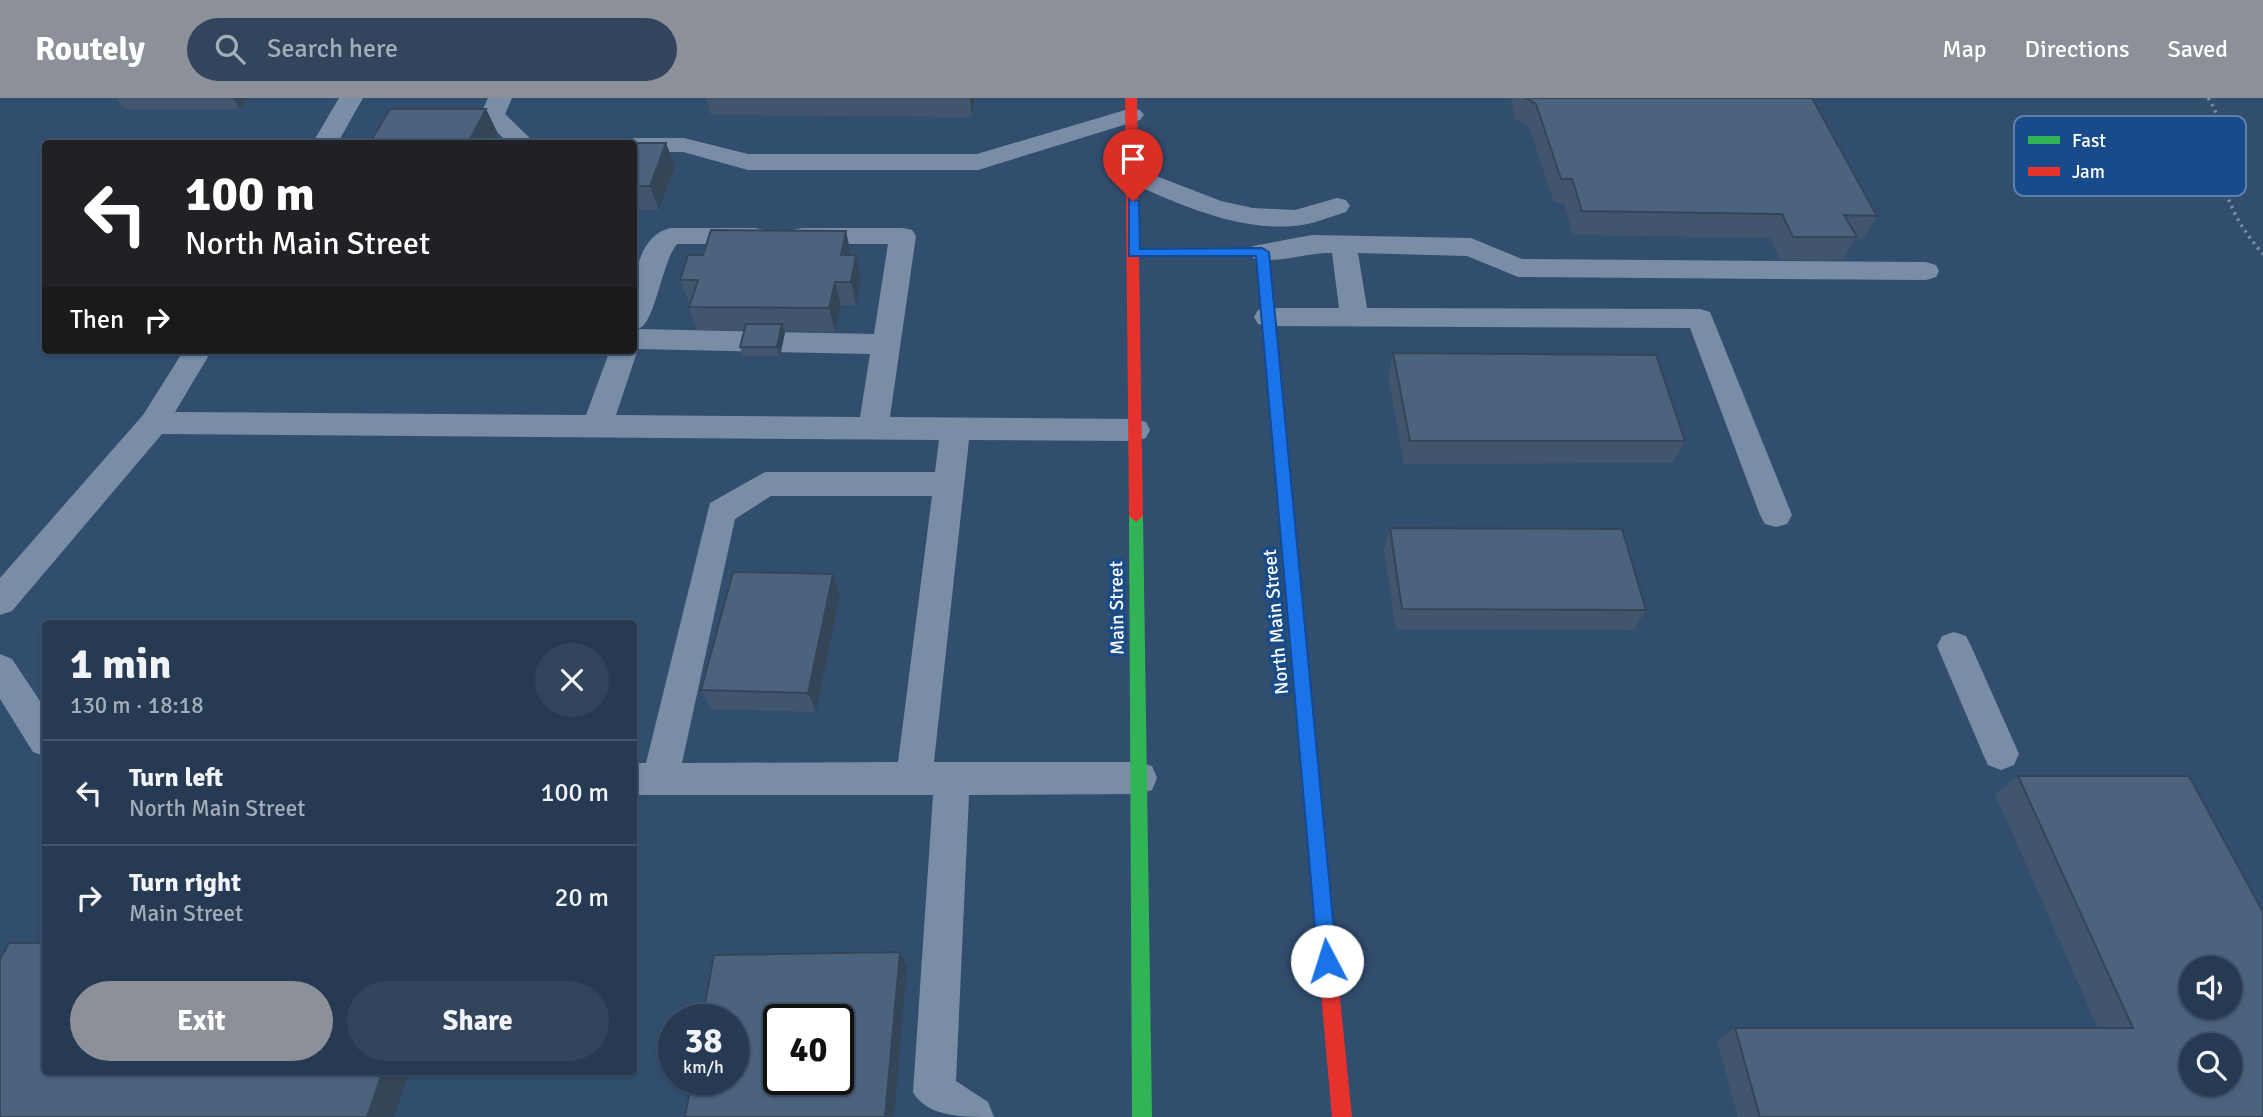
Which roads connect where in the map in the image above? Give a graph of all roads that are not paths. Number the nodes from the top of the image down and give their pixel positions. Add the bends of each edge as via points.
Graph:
1 (351, 98) edge
2 (500, 98) edge
3 (1131, 107) edge
4 (326, 140) edge
5 (520, 140) edge
6 (637, 145) edge
7 (1133, 176) junction
8 (1337, 206) dead end
9 (1344, 245) junction
10 (1262, 252) junction
11 (1133, 253) junction
12 (1926, 271) dead end
13 (637, 311) edge
14 (1354, 316) junction
15 (1268, 317) junction
16 (637, 339) edge
17 (887, 344) junction
18 (196, 354) edge
19 (623, 354) edge
20 (154, 423) junction
21 (597, 426) junction
22 (873, 428) junction
23 (955, 429) junction
24 (1135, 430) junction
25 (948, 484) junction
26 (1776, 515) dead end
27 (0, 601) edge
28 (1954, 646) dead end
29 (0, 669) edge
30 (42, 735) edge
31 (2001, 754) dead end
32 (1139, 778) junction
33 (647, 779) edge
34 (933, 779) junction
35 (973, 1117) edge
36 (1142, 1117) edge
37 (1342, 1117) edge

1 - 4 lane
2 - 5 lane via 492,115
3 - 6 lane via 978,162 748,162 684,145
3 - 7 main road, Main Street
7 - 8 lane via 1250,217 1297,218
7 - 11 main road, Main Street
9 - 10 lane via 1312,244
9 - 12 lane via 1471,247 1518,268
9 - 14 lane
10 - 11 main road
10 - 15 main road, North Main Street
11 - 24 main road, Main Street
13 - 17 lane via 656,251 670,236 903,236
14 - 15 lane
14 - 26 lane via 1700,319
15 - 37 main road, North Main Street
16 - 17 lane
17 - 22 lane
18 - 20 lane
19 - 21 lane
20 - 21 lane
20 - 27 lane
21 - 22 lane
22 - 23 lane
23 - 24 lane
23 - 25 lane
24 - 32 main road, Main Street
25 - 33 lane via 765,484 721,512
25 - 34 lane
28 - 31 lane
29 - 30 lane
32 - 34 lane
32 - 36 main road, Main Street
33 - 34 lane
34 - 35 lane via 934,1092

